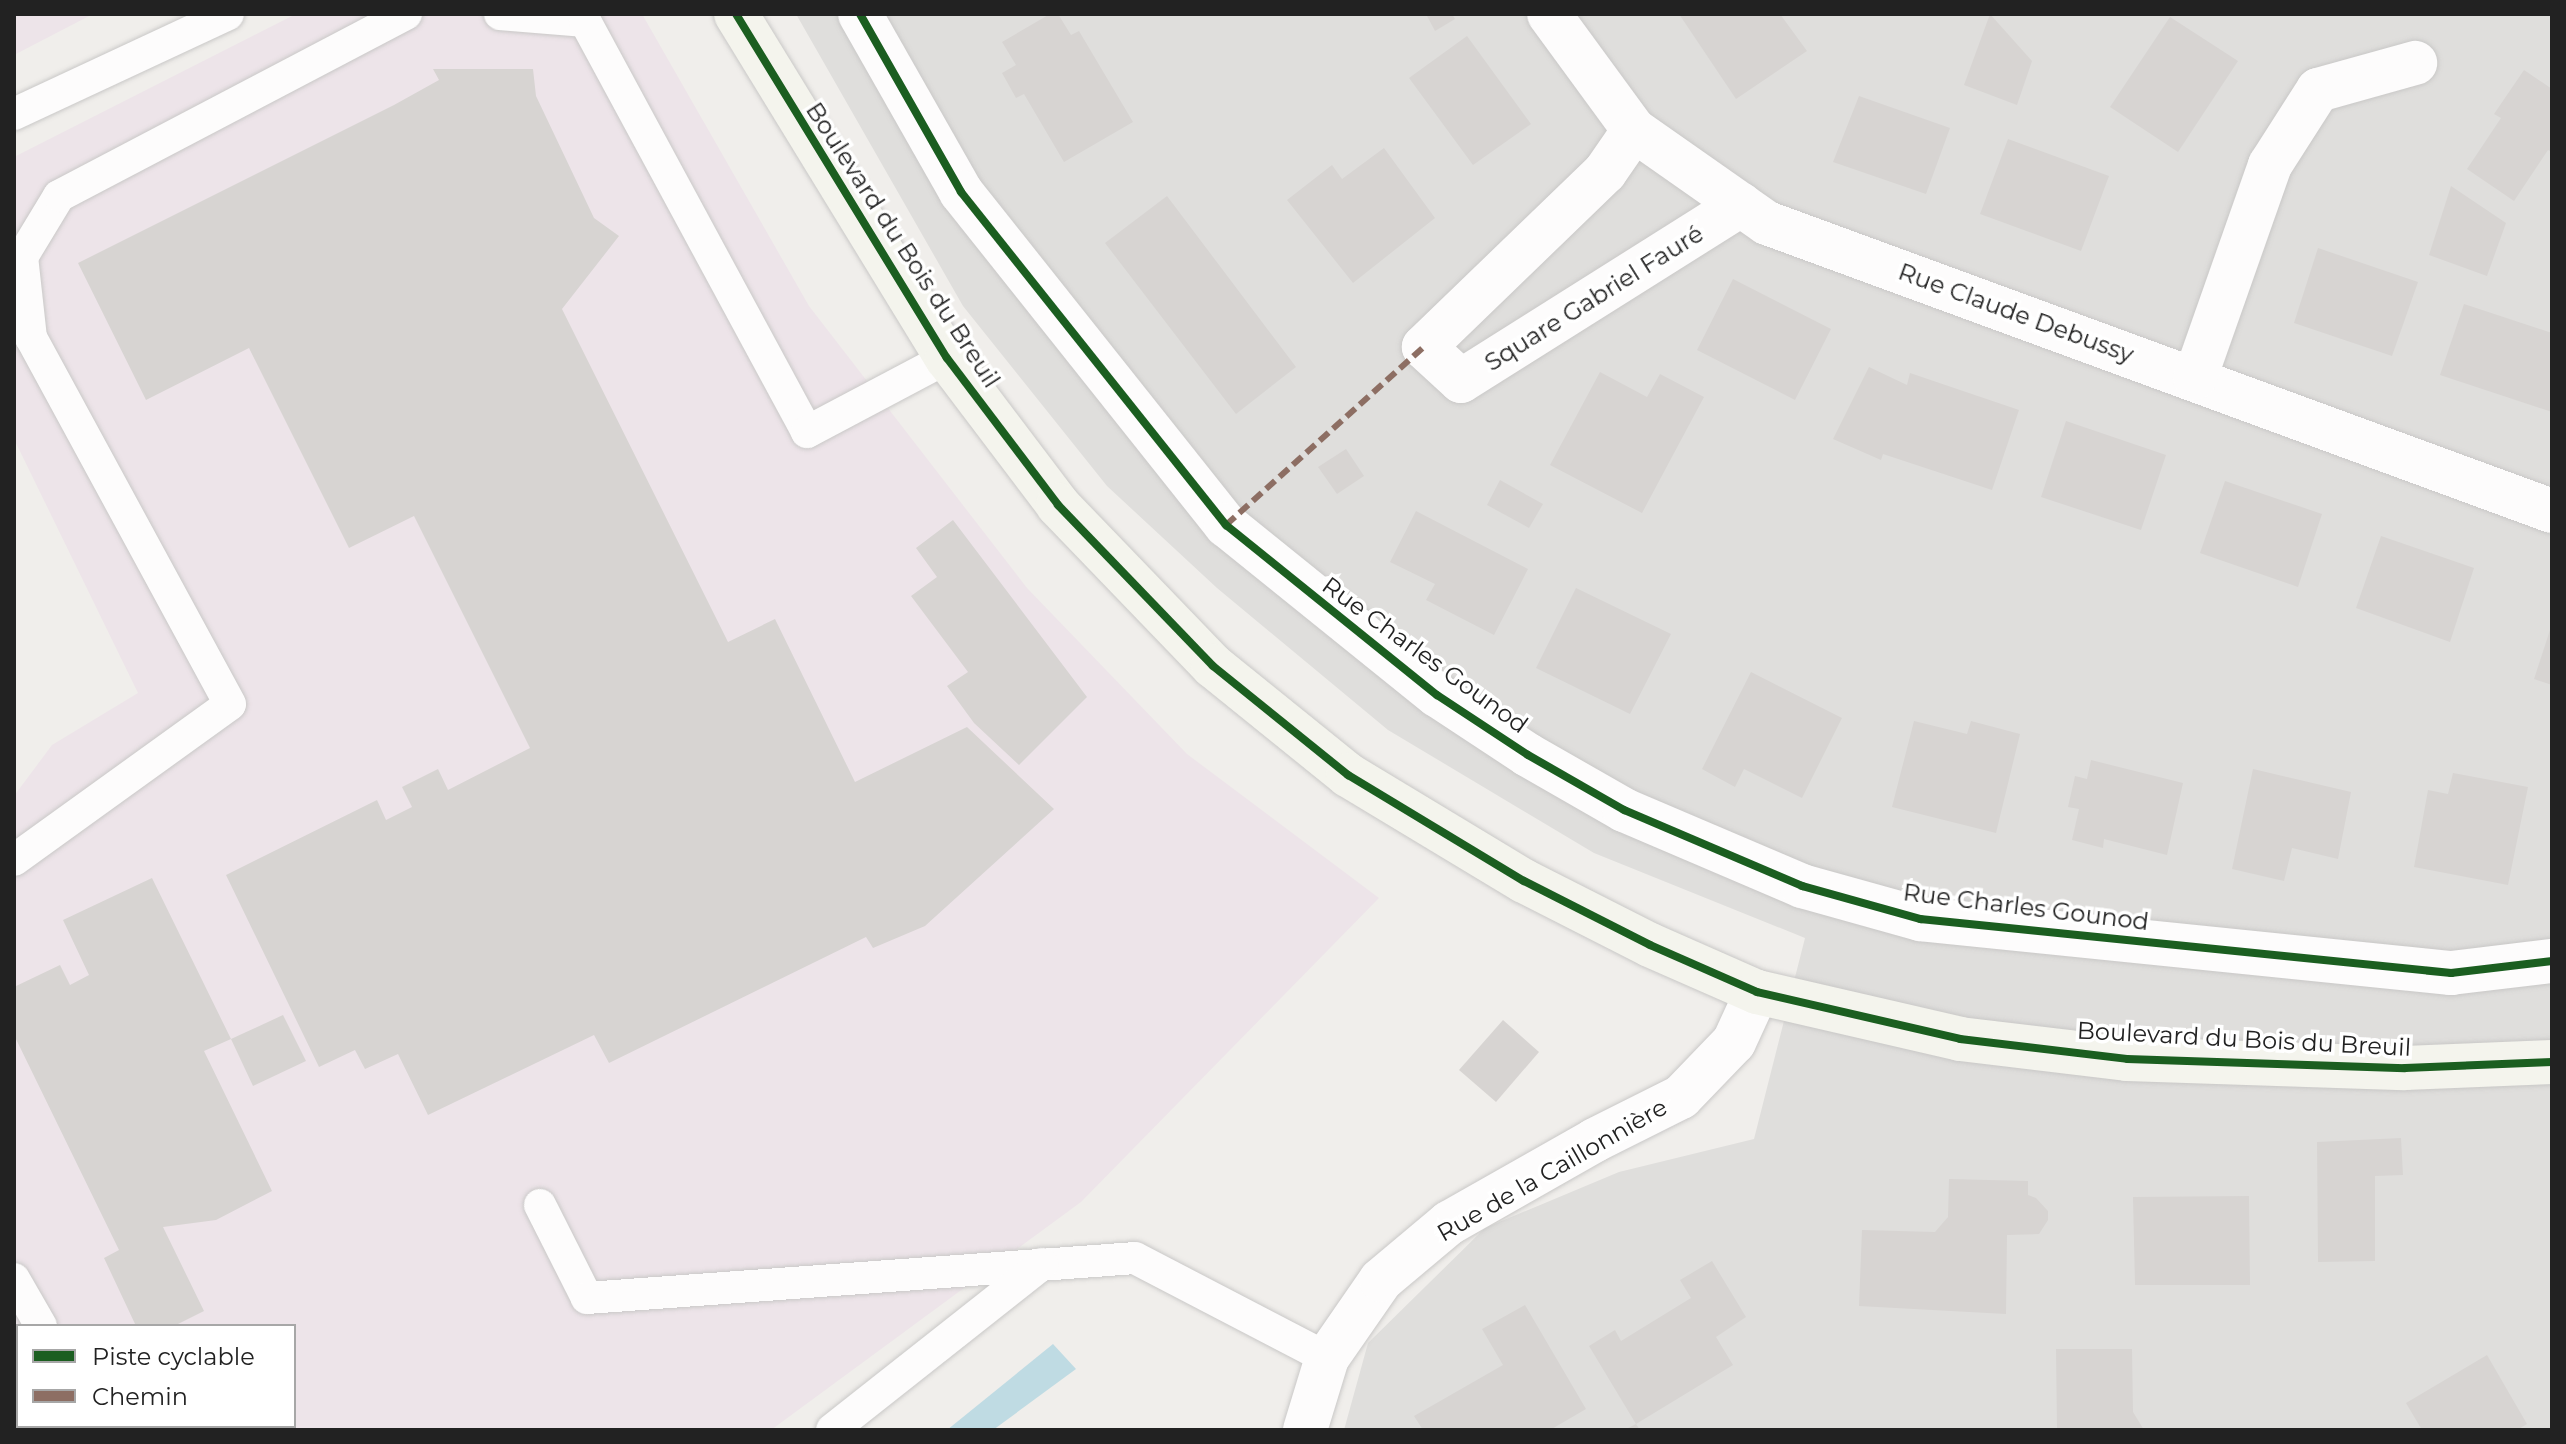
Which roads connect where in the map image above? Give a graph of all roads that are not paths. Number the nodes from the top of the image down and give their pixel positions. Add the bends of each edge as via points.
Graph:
1 (228, 14) edge
2 (406, 14) edge
3 (500, 14) edge
4 (736, 14) edge
5 (860, 14) edge
6 (1549, 14) edge
7 (2415, 63) dead end
8 (14, 114) edge
9 (1634, 130) junction
10 (1741, 205) junction
11 (947, 358) junction
12 (2195, 378) junction
13 (2552, 511) edge
14 (14, 860) edge
15 (2552, 961) edge
16 (1757, 992) junction
17 (2552, 1062) edge
18 (540, 1205) dead end
19 (1042, 1264) junction
20 (14, 1279) edge
21 (40, 1324) edge
22 (1327, 1358) junction
23 (832, 1430) edge
24 (1305, 1430) edge

1 - 8 lane
2 - 14 lane via 59,196 22,257 31,338 230,704
3 - 11 lane via 585,21 807,432
4 - 11 main road, Boulevard du Bois du Breuil
5 - 15 street, Rue Charles Gounod via 961,192 1226,525 1437,695 1624,810 1802,886 1920,919 2451,973
6 - 9 street, Rue Claude Debussy
7 - 12 street via 2318,90 2270,165
9 - 10 street, Rue Claude Debussy
9 - 10 street, Square Gabriel Fauré via 1605,172 1424,347 1461,381
10 - 12 street, Rue Claude Debussy via 1767,223
11 - 16 main road, Boulevard du Bois du Breuil via 1058,505 1213,666 1348,775 1524,881
12 - 13 street, Rue Claude Debussy
16 - 17 main road, Boulevard du Bois du Breuil via 1960,1039 2127,1059 2405,1068
16 - 22 street, Rue de la Caillonnière via 1734,1042 1681,1097 1449,1223 1381,1280
18 - 19 lane via 587,1298
19 - 22 lane via 1135,1258
19 - 23 lane
20 - 21 lane
22 - 24 street, Rue de la Caillonnière

